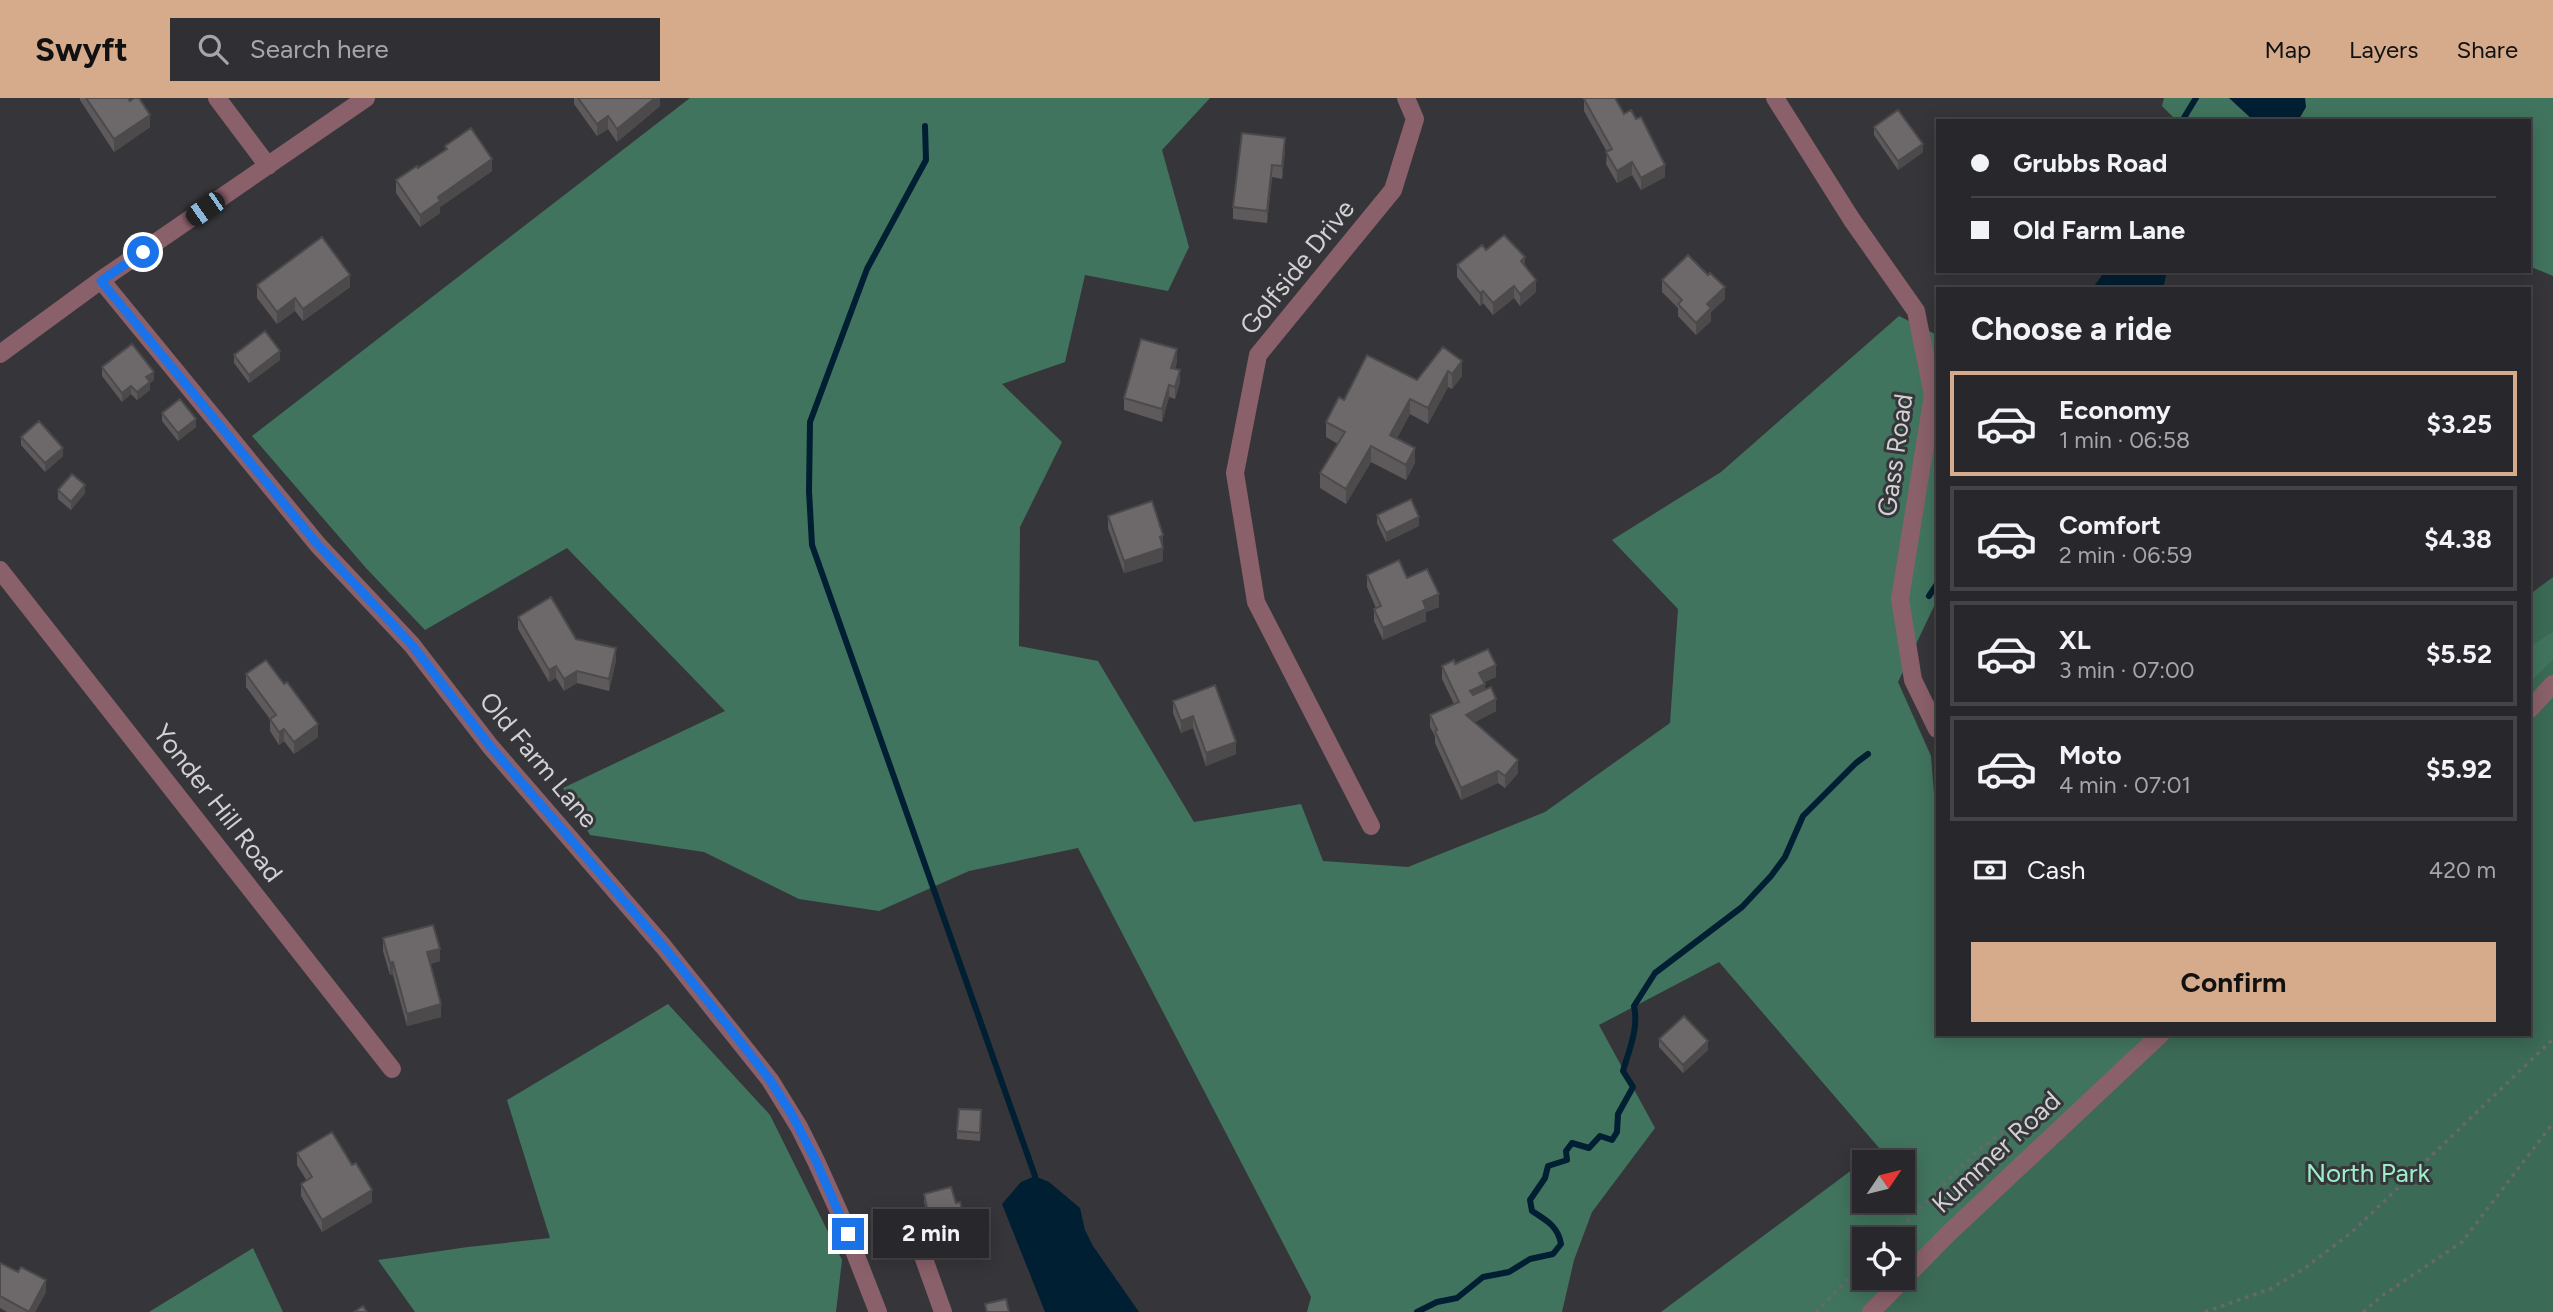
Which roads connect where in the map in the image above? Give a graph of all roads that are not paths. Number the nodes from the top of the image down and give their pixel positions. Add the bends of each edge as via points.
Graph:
1 (217, 98) edge
2 (366, 98) edge
3 (1406, 98) edge
4 (1775, 98) edge
5 (268, 166) junction
6 (101, 281) junction
7 (0, 354) edge
8 (0, 570) edge
9 (2553, 684) edge
10 (2531, 708) edge
11 (1936, 727) edge
12 (1371, 827) dead end
13 (2159, 1036) edge
14 (393, 1069) dead end
15 (924, 1259) dead end
16 (878, 1312) edge
17 (943, 1312) edge
18 (1871, 1312) edge

1 - 5 street
2 - 5 street
3 - 12 street, Golfside Drive via 1415,119 1393,190 1258,355 1235,473 1255,602
4 - 11 street, Gass Road via 1916,311 1933,395 1900,599 1913,680
5 - 6 street
6 - 7 street
6 - 16 street, Old Farm Lane via 318,545 412,645 490,746 663,946 770,1080 816,1161
8 - 14 street, Yonder Hill Road
9 - 10 street
13 - 18 street, Kummer Road
15 - 17 street

